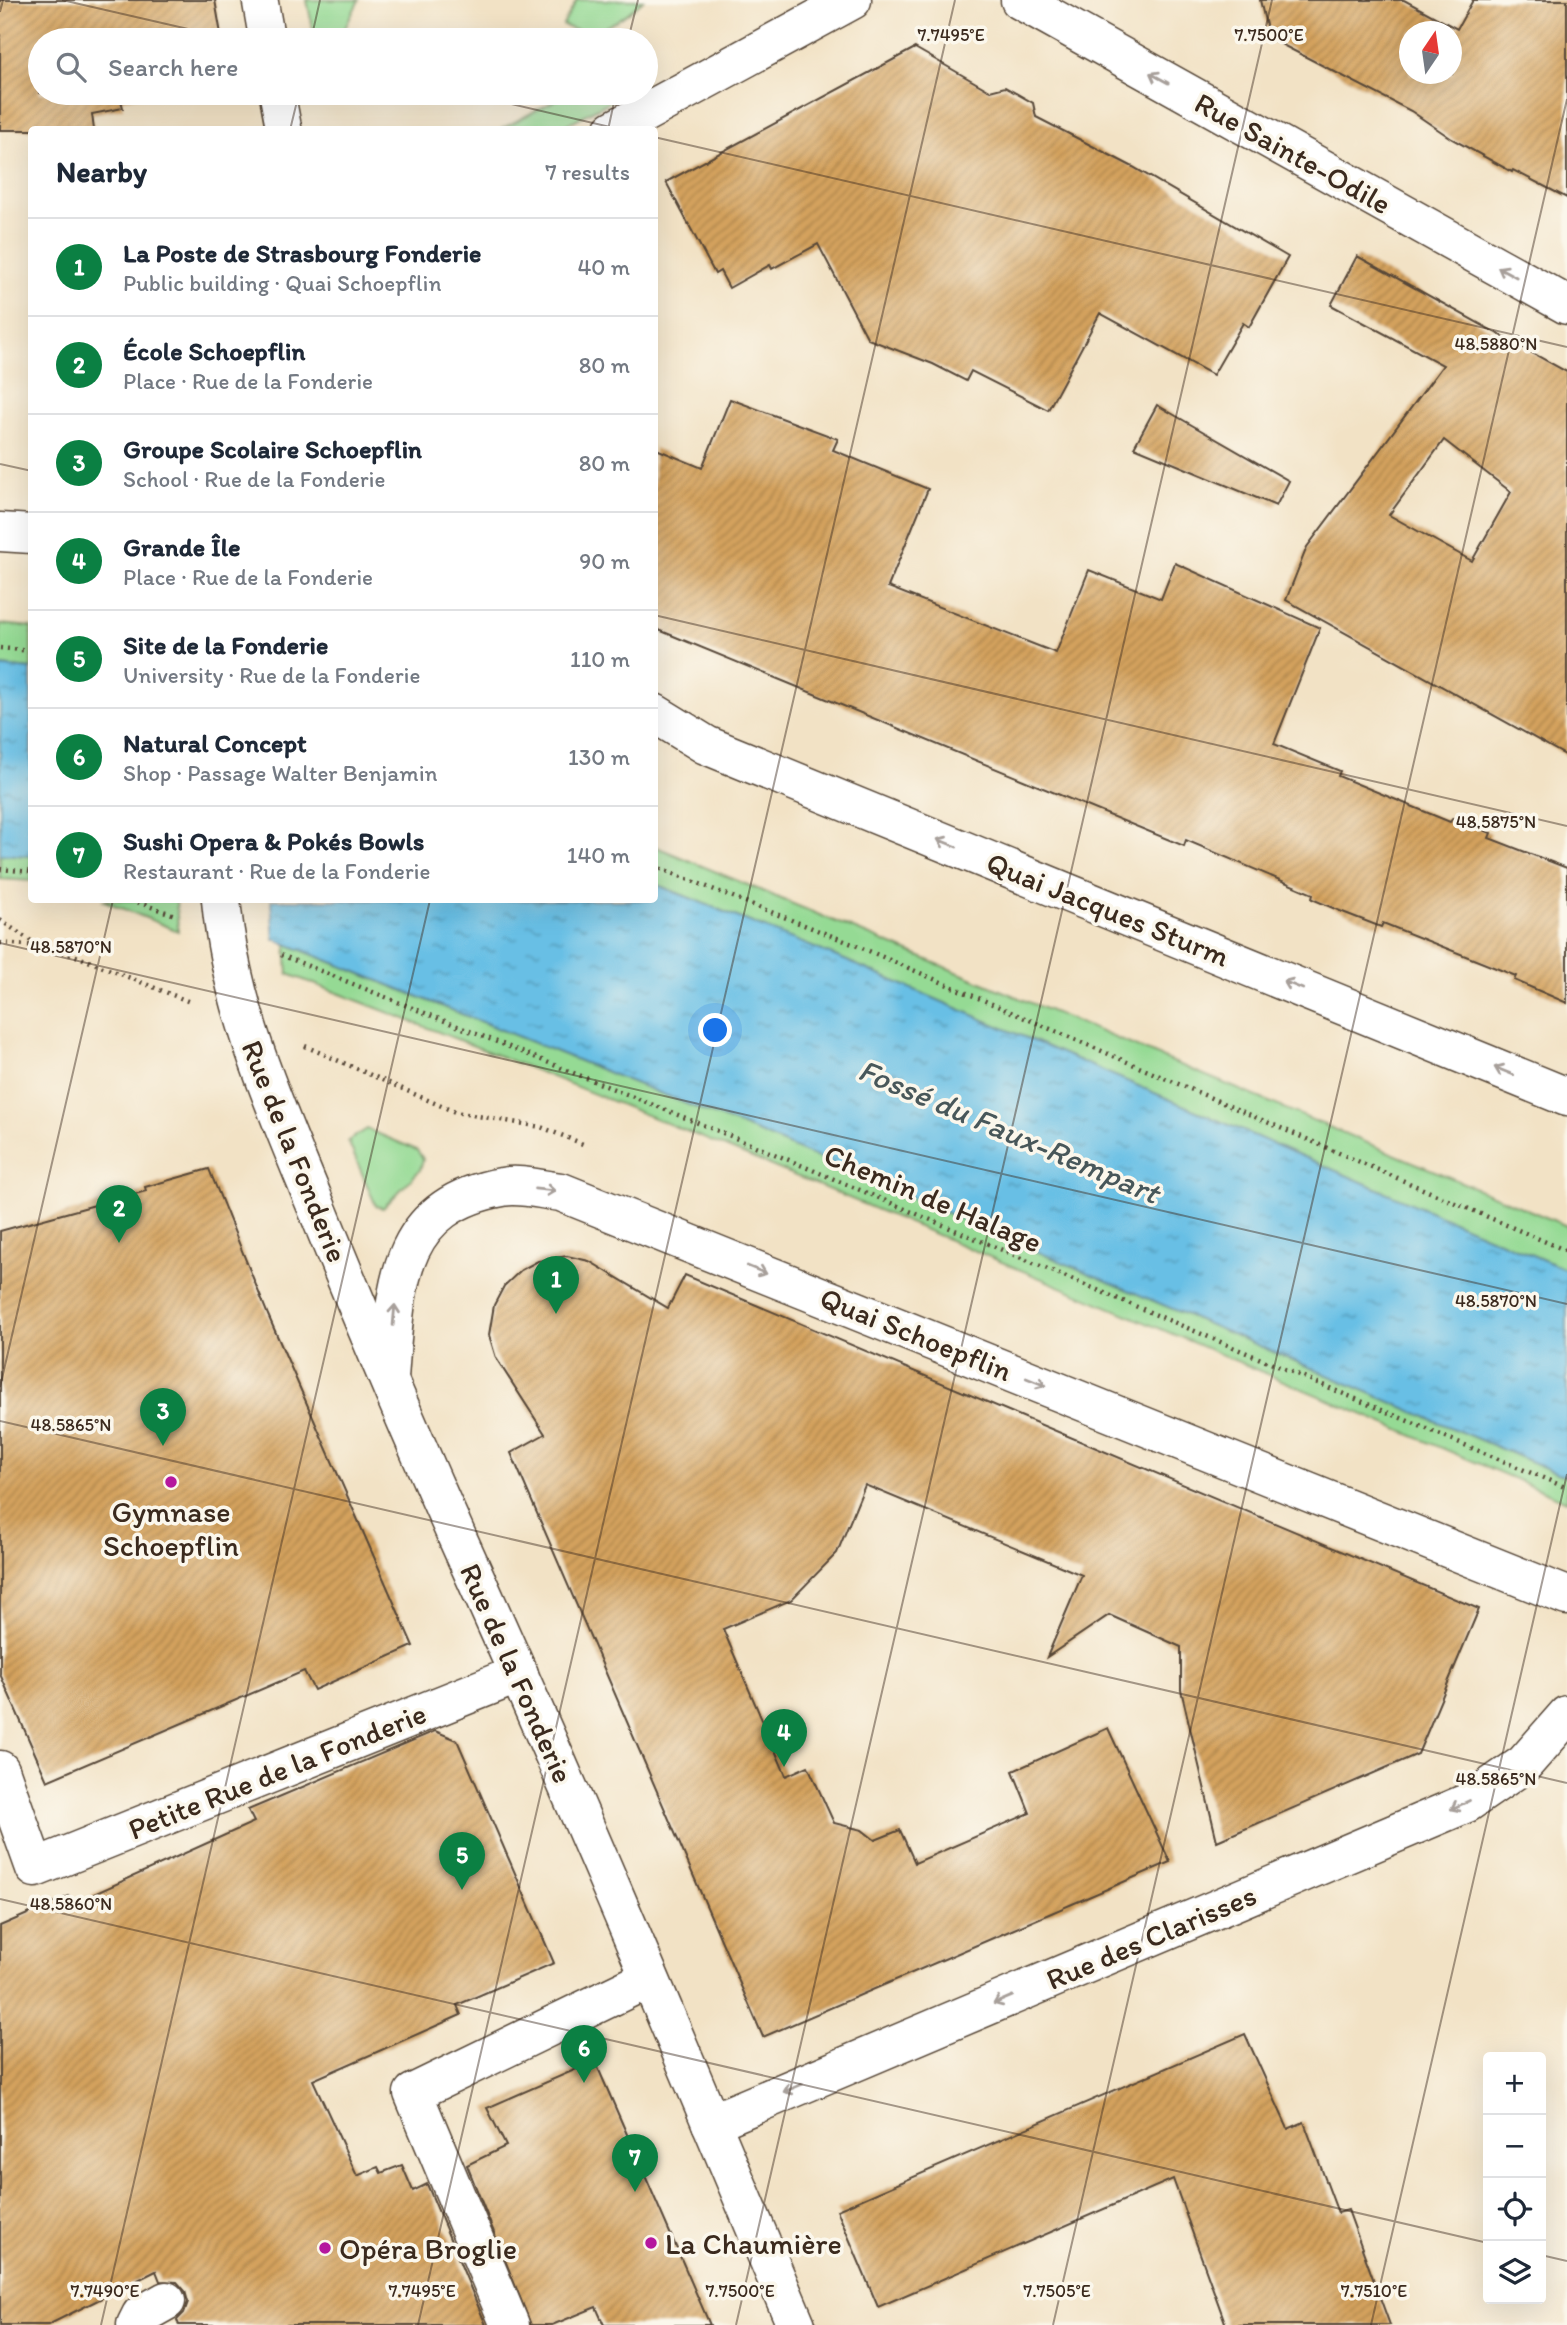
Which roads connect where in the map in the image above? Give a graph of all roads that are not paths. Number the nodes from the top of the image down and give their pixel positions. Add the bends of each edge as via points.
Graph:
1 (260, 0) edge
2 (852, 0) edge
3 (1020, 0) edge
4 (265, 28) edge
5 (279, 105) edge
6 (283, 126) edge
7 (620, 126) edge
8 (1567, 305) edge
9 (0, 532) edge
10 (28, 534) edge
11 (658, 715) edge
12 (221, 903) edge
13 (1567, 1097) edge
14 (388, 1383) junction
15 (1564, 1594) edge
16 (519, 1674) junction
17 (1567, 1715) edge
18 (0, 1770) edge
19 (7, 1812) edge
20 (648, 1979) junction
21 (711, 2123) junction
22 (166, 2301) dead end
23 (136, 2325) edge
24 (510, 2325) edge
25 (796, 2325) edge

1 - 4 street
2 - 7 street
8 -> 3 street, Rue Sainte-Odile
5 - 6 street
9 - 10 street
13 -> 11 street, Quai Jacques Sturm via 706,745
12 - 14 street, Rue de la Fonderie via 242,1018
14 -> 15 street, Quai Schoepflin via 396,1296 405,1258 422,1228 456,1202 503,1186 561,1192
14 - 16 street, Rue de la Fonderie
16 - 19 street, Petite Rue de la Fonderie via 36,1868
16 - 20 street, Rue de la Fonderie
17 -> 21 street, Rue des Clarisses via 1524,1764 1467,1803
18 - 19 street
20 - 21 street, Rue de la Fonderie
20 - 24 street via 413,2094
21 - 25 street, Rue de la Fonderie
22 - 23 street via 141,2315

